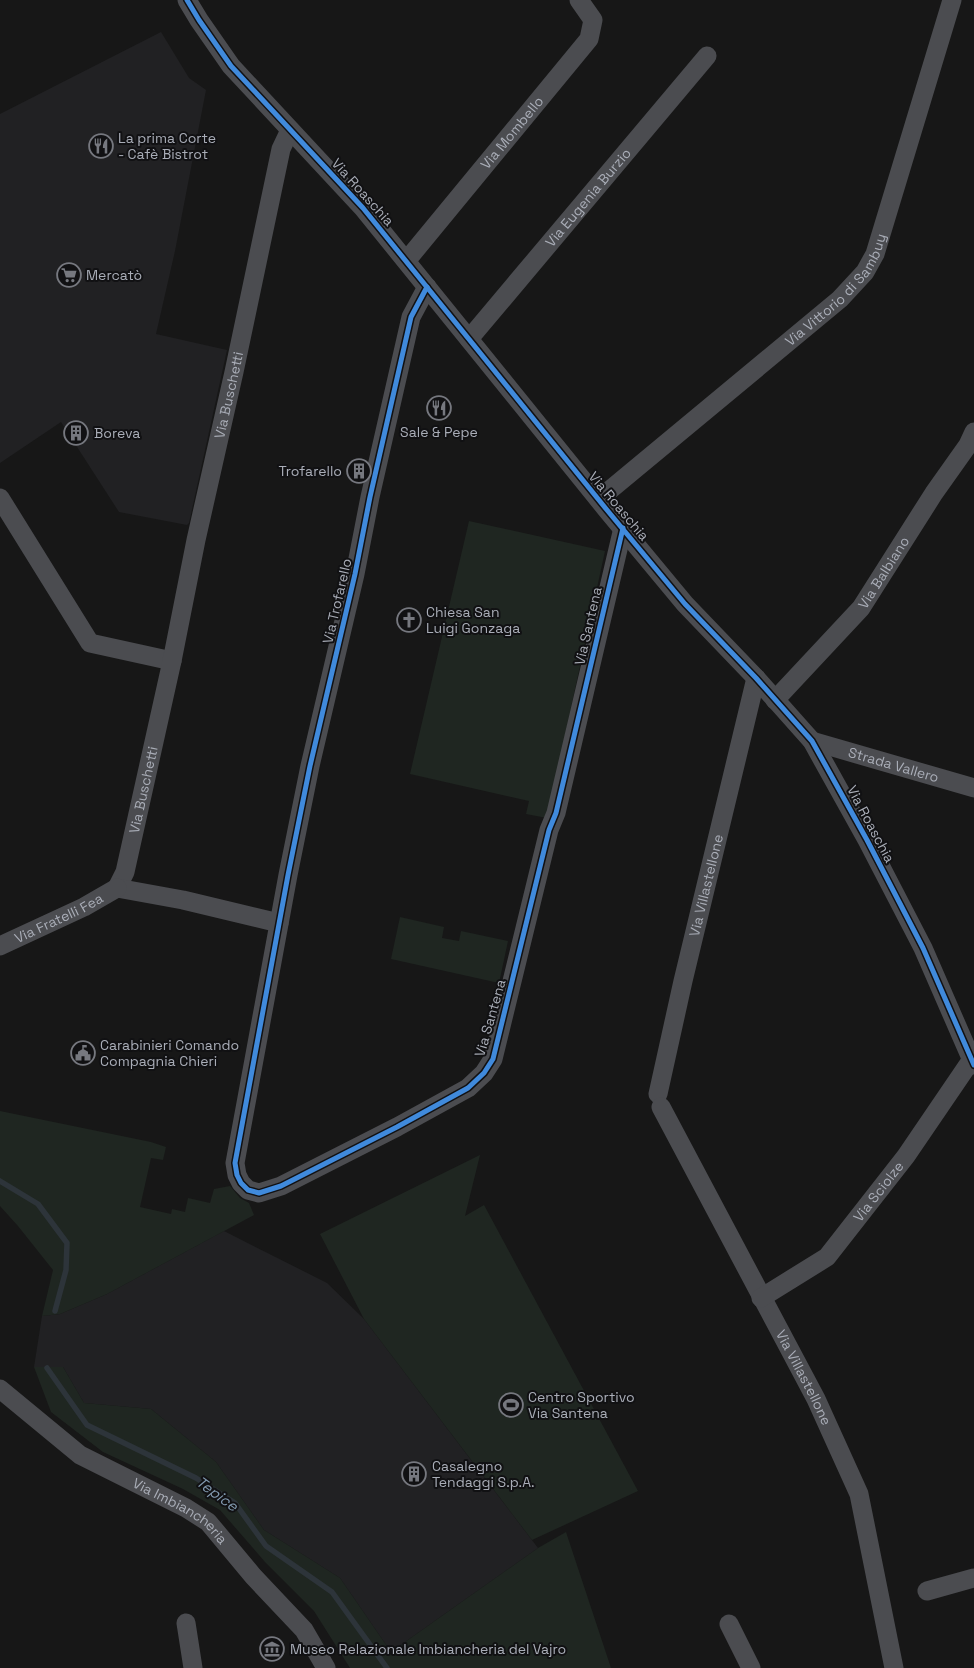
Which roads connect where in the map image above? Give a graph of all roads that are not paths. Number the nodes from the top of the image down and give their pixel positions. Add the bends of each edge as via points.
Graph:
1 (187, 0) edge
2 (579, 0) edge
3 (952, 0) edge
4 (707, 56) dead end
5 (290, 130) junction
6 (407, 260) junction
7 (427, 286) junction
8 (469, 339) junction
9 (974, 432) edge
10 (0, 498) edge
11 (599, 499) junction
12 (623, 528) junction
13 (172, 661) junction
14 (756, 678) junction
15 (775, 700) junction
16 (812, 741) junction
17 (974, 788) edge
18 (117, 888) junction
19 (279, 923) junction
20 (0, 946) edge
21 (973, 1062) edge
22 (761, 1298) junction
23 (0, 1389) edge
24 (974, 1578) edge
25 (927, 1591) dead end
26 (186, 1623) dead end
27 (729, 1624) dead end
28 (193, 1668) edge
29 (326, 1668) edge
30 (751, 1668) edge
31 (894, 1668) edge

1 - 5 street, Via Roaschia via 231,66
2 - 6 street, Via Mombello via 593,20 589,39
3 - 11 street, Via Vittorio di Sambuy via 875,254 865,272 840,299
4 - 8 street, Via Eugenia Burzio
5 - 6 street, Via Roaschia
5 - 13 street, Via Buschetti via 281,148
6 - 7 street, Via Roaschia
7 - 8 street, Via Roaschia
7 - 19 street, Via Trofarello via 411,317 310,766
8 - 11 street, Via Roaschia
9 - 15 street, Via Balbiano via 861,608
10 - 13 street via 90,643
11 - 12 street, Via Roaschia
12 - 14 street, Via Roaschia via 685,604
12 - 19 street, Via Santena via 494,1059 468,1088 281,1186 259,1193 248,1190 241,1183 235,1163
13 - 18 street, Via Buschetti via 125,872
14 - 15 street, Via Roaschia
14 - 22 street, Via Villastellone via 683,981 659,1100
15 - 16 street, Via Roaschia
16 - 17 street, Strada Vallero
16 - 21 street, Via Roaschia via 923,948
18 - 19 street
18 - 20 street, Via Fratelli Fea
21 - 22 street, Via Sciolze via 906,1156 827,1257
22 - 31 street, Via Villastellone via 816,1399 859,1494
23 - 29 street, Via Imbiancheria via 80,1455 208,1522 304,1630
24 - 25 street
26 - 28 street
27 - 30 street

